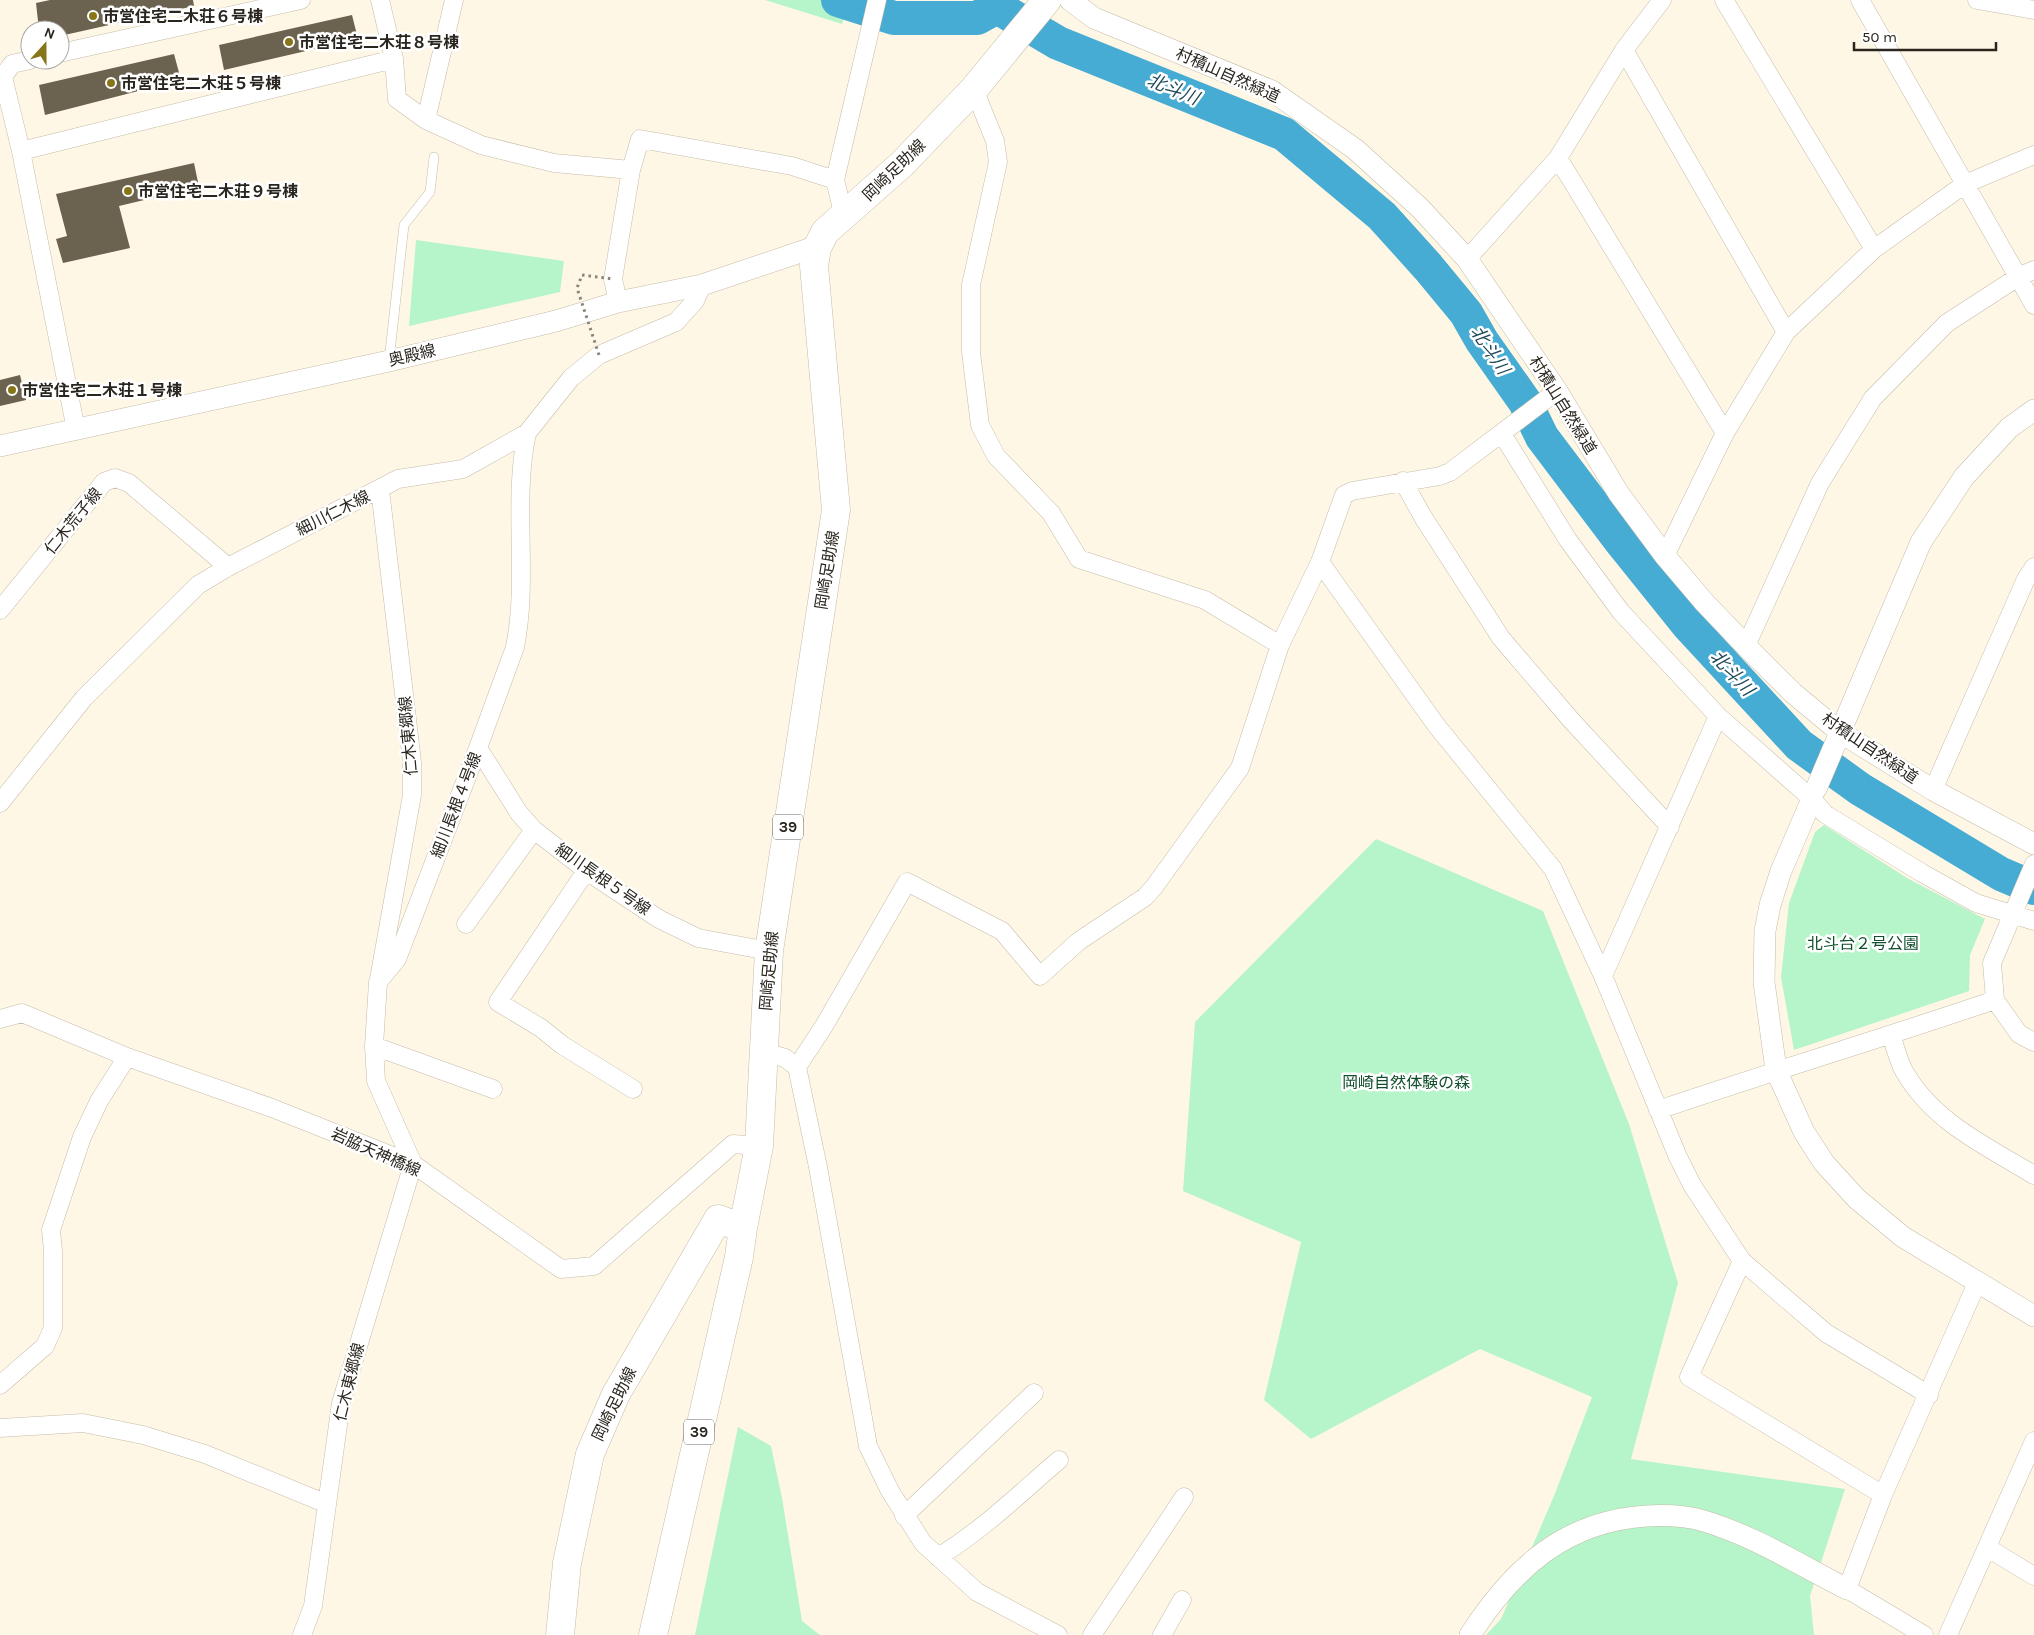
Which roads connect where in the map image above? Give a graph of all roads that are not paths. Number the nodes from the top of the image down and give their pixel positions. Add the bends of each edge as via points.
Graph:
1 (300, 0) edge
2 (380, 0) edge
3 (454, 0) edge
4 (877, 0) edge
5 (1070, 0) edge
6 (1662, 0) edge
7 (1724, 0) edge
8 (1860, 0) edge
9 (1977, 0) edge
10 (2034, 10) edge
11 (1034, 11) edge
12 (1624, 50) junction
13 (70, 51) edge
14 (394, 59) junction
15 (20, 62) edge
16 (974, 89) junction
17 (426, 120) junction
18 (21, 151) junction
19 (2034, 155) edge
20 (434, 157) dead end
21 (1558, 158) junction
22 (631, 170) junction
23 (835, 180) junction
24 (1965, 184) junction
25 (844, 217) junction
26 (818, 246) junction
27 (1874, 249) junction
28 (1467, 259) junction
29 (2026, 274) edge
30 (702, 285) junction
31 (618, 302) junction
32 (2034, 306) edge
33 (1786, 332) junction
34 (389, 361) junction
35 (1552, 395) junction
36 (2034, 410) edge
37 (1508, 428) junction
38 (76, 430) junction
39 (1725, 432) junction
40 (527, 433) junction
41 (0, 446) edge
42 (1403, 481) junction
43 (380, 489) junction
44 (1665, 556) junction
45 (1320, 562) junction
46 (228, 566) junction
47 (2034, 567) edge
48 (0, 610) edge
49 (1280, 645) junction
50 (1746, 646) junction
51 (1718, 716) junction
52 (1837, 738) junction
53 (478, 748) junction
54 (1933, 790) junction
55 (1814, 794) junction
56 (0, 803) edge
57 (1670, 827) junction
58 (534, 830) junction
59 (2034, 844) edge
60 (2034, 864) edge
61 (586, 871) junction
62 (2015, 909) junction
63 (2034, 921) edge
64 (466, 924) dead end
65 (769, 951) junction
66 (1603, 976) junction
67 (378, 982) junction
68 (1994, 1000) junction
69 (0, 1019) edge
70 (1891, 1035) junction
71 (2034, 1042) edge
72 (374, 1046) junction
73 (764, 1052) junction
74 (127, 1057) junction
75 (797, 1067) junction
76 (1776, 1070) junction
77 (493, 1089) dead end
78 (633, 1089) dead end
79 (1658, 1110) junction
80 (759, 1146) junction
81 (413, 1164) junction
82 (2034, 1175) edge
83 (743, 1228) junction
84 (1742, 1261) junction
85 (1977, 1283) junction
86 (2034, 1316) edge
87 (0, 1385) edge
88 (1034, 1393) dead end
89 (1929, 1396) junction
90 (0, 1428) edge
91 (2033, 1447) edge
92 (1059, 1460) dead end
93 (1883, 1495) junction
94 (1184, 1497) dead end
95 (327, 1504) junction
96 (904, 1516) junction
97 (1988, 1548) junction
98 (938, 1557) junction
99 (2034, 1576) edge
100 (1847, 1590) junction
101 (1182, 1600) dead end
102 (302, 1635) edge
103 (560, 1635) edge
104 (654, 1635) edge
105 (1058, 1635) edge
106 (1092, 1635) edge
107 (1162, 1635) edge
108 (1470, 1635) edge
109 (1924, 1635) edge
110 (1948, 1635) edge

1 - 13 street
2 - 14 street
3 - 17 street
4 - 23 street
5 - 28 street, 村積山自然緑道 via 1094,18 1272,91 1355,149 1420,208
6 - 12 street
7 - 27 street
8 - 24 street
9 - 10 street
11 - 16 main road, 岡崎足助線 / 39
12 - 21 street
12 - 33 street
14 - 17 street via 397,98
14 - 18 street
15 - 18 street via 12,64 3,77
16 - 25 main road, 岡崎足助線 / 39 via 902,164
16 - 49 street via 995,141 998,162 971,285 971,352 980,425 996,456 1052,513 1079,559 1205,600
17 - 22 street via 481,145 554,163
18 - 38 street
19 - 24 street
20 - 34 lane via 430,192 404,225
21 - 28 street
21 - 39 street
22 - 23 street via 638,142 646,138 792,166
22 - 31 street via 613,279
23 - 25 street
24 - 27 street
24 - 29 street
25 - 26 main road, 岡崎足助線 / 39 via 826,232
26 - 30 street, 奥殿線
26 - 65 main road, 岡崎足助線 / 39 via 814,266 836,510
27 - 33 street
28 - 35 street, 村積山自然緑道
29 - 32 street
29 - 50 street via 1947,323 1873,398 1820,483
30 - 31 street, 奥殿線
30 - 40 street, 細川仁木線 via 695,301 676,322 600,355 571,378
31 - 34 street, 奥殿線 via 556,321
33 - 39 street
34 - 38 street, 奥殿線
35 - 37 street
35 - 44 street, 村積山自然緑道
36 - 52 street via 2009,428 1964,477 1921,542
37 - 42 street via 1450,472
37 - 51 street via 1568,540 1621,612
38 - 41 street, 奥殿線
39 - 44 street
40 - 43 street, 細川仁木線 via 464,469 398,479
40 - 53 street, 細川長根４号線 via 522,455 522,574 518,631
42 - 45 street via 1344,495
42 - 57 street via 1501,638
43 - 46 street, 細川仁木線
43 - 67 street, 仁木東郷線 via 412,762 412,795
44 - 50 street, 村積山自然緑道
45 - 49 street
45 - 66 street via 1436,725 1552,868
46 - 48 street, 仁木荒子線 via 129,482 116,478 104,482
46 - 56 street, 細川仁木線 via 198,585 84,698
47 - 54 street
49 - 75 street via 1240,768 1145,897 1079,941 1040,976 1002,931 907,882
50 - 52 street, 村積山自然緑道
51 - 55 street
51 - 57 street
52 - 54 street, 村積山自然緑道
52 - 55 street
53 - 58 street, 細川長根５号線 via 519,813
53 - 67 street, 細川長根４号線 via 397,958
54 - 59 street, 村積山自然緑道
55 - 62 street via 1825,814 1922,873 1976,903
55 - 76 street via 1781,871 1765,931 1764,982
57 - 66 street
58 - 61 street, 細川長根５号線
58 - 64 street
60 - 62 street
61 - 65 street, 細川長根５号線 via 659,919 698,938
61 - 78 street via 498,1002
62 - 63 street
62 - 68 street via 1992,963
65 - 73 main road, 岡崎足助線 / 39
66 - 79 street
67 - 72 street
68 - 70 street
68 - 71 street via 2019,1034
69 - 74 street, 岩脇天神橋線 via 22,1013
70 - 76 street
70 - 82 street via 1903,1068 1938,1114
72 - 77 street
72 - 81 street via 376,1081
73 - 75 street via 785,1058
73 - 80 main road, 岡崎足助線 / 39
74 - 81 street, 岩脇天神橋線 via 272,1108
74 - 87 street via 82,1137 51,1230 53,1328 45,1346
75 - 96 street via 868,1446
76 - 79 street
76 - 85 street via 1804,1132 1841,1183 1903,1237
79 - 84 street via 1692,1185
80 - 81 street, 岩脇天神橋線 via 733,1144 594,1266 561,1269
80 - 83 main road, 岡崎足助線 / 39
81 - 95 street, 仁木東郷線 via 341,1403
83 - 103 main road, 岡崎足助線 via 718,1219 616,1394 590,1454 567,1563
83 - 104 main road, 岡崎足助線 / 39
84 - 89 street via 1826,1333
84 - 93 street via 1689,1377
85 - 86 street
85 - 89 street
88 - 96 street
89 - 93 street
90 - 95 street via 83,1423 143,1435 205,1454
91 - 97 street
92 - 98 street via 994,1517
93 - 100 street
94 - 106 street
95 - 102 street, 仁木東郷線 via 313,1606
96 - 98 street via 923,1543
97 - 99 street
97 - 110 street
98 - 105 street via 977,1592
100 - 108 street via 1742,1535 1702,1520 1628,1517 1562,1540 1536,1557 1512,1579
100 - 109 street
101 - 107 street

